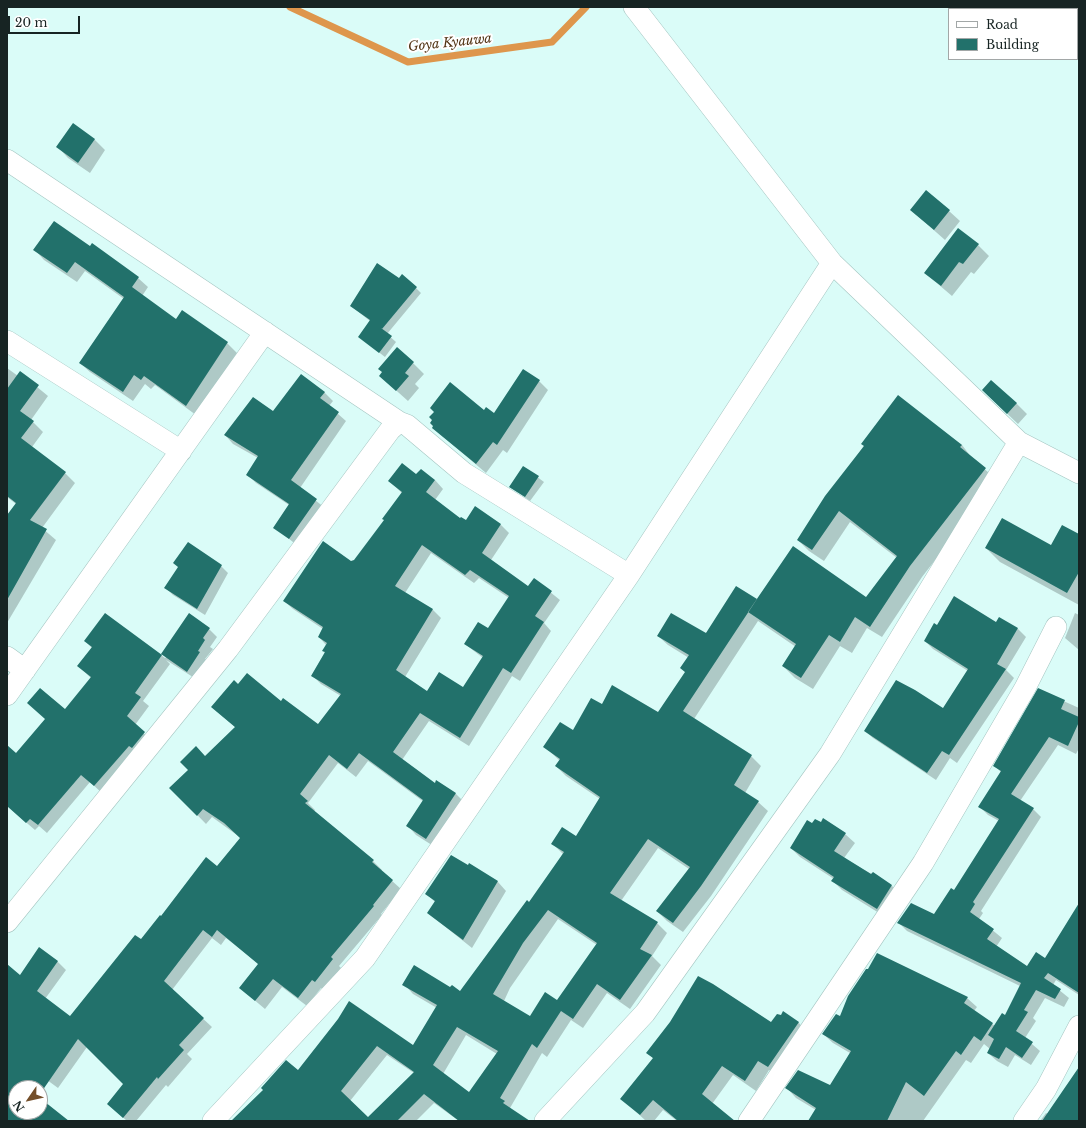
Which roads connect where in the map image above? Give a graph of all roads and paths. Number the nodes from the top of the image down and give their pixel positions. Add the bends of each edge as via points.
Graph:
1 (634, 7) edge
2 (7, 160) edge
3 (832, 263) junction
4 (265, 332) junction
5 (7, 341) edge
6 (399, 422) junction
7 (1019, 442) junction
8 (181, 451) junction
9 (1079, 473) edge
10 (629, 575) junction
11 (1056, 627) dead end
12 (7, 657) edge
13 (25, 670) junction
14 (7, 695) edge
15 (7, 922) edge
16 (1079, 1026) edge
17 (213, 1121) edge
18 (545, 1121) edge
19 (749, 1121) edge
20 (1024, 1121) edge

1 - 3 street
2 - 4 street
3 - 7 street
3 - 10 street
4 - 6 street
4 - 8 street
5 - 8 street
6 - 10 street via 407,425 464,473
6 - 15 street via 390,430 228,649
7 - 9 street
7 - 18 street via 830,754 645,1013
8 - 13 street
10 - 17 street via 365,958
11 - 19 street via 1025,688 923,863
12 - 13 street
13 - 14 street
16 - 20 street via 1046,1090

